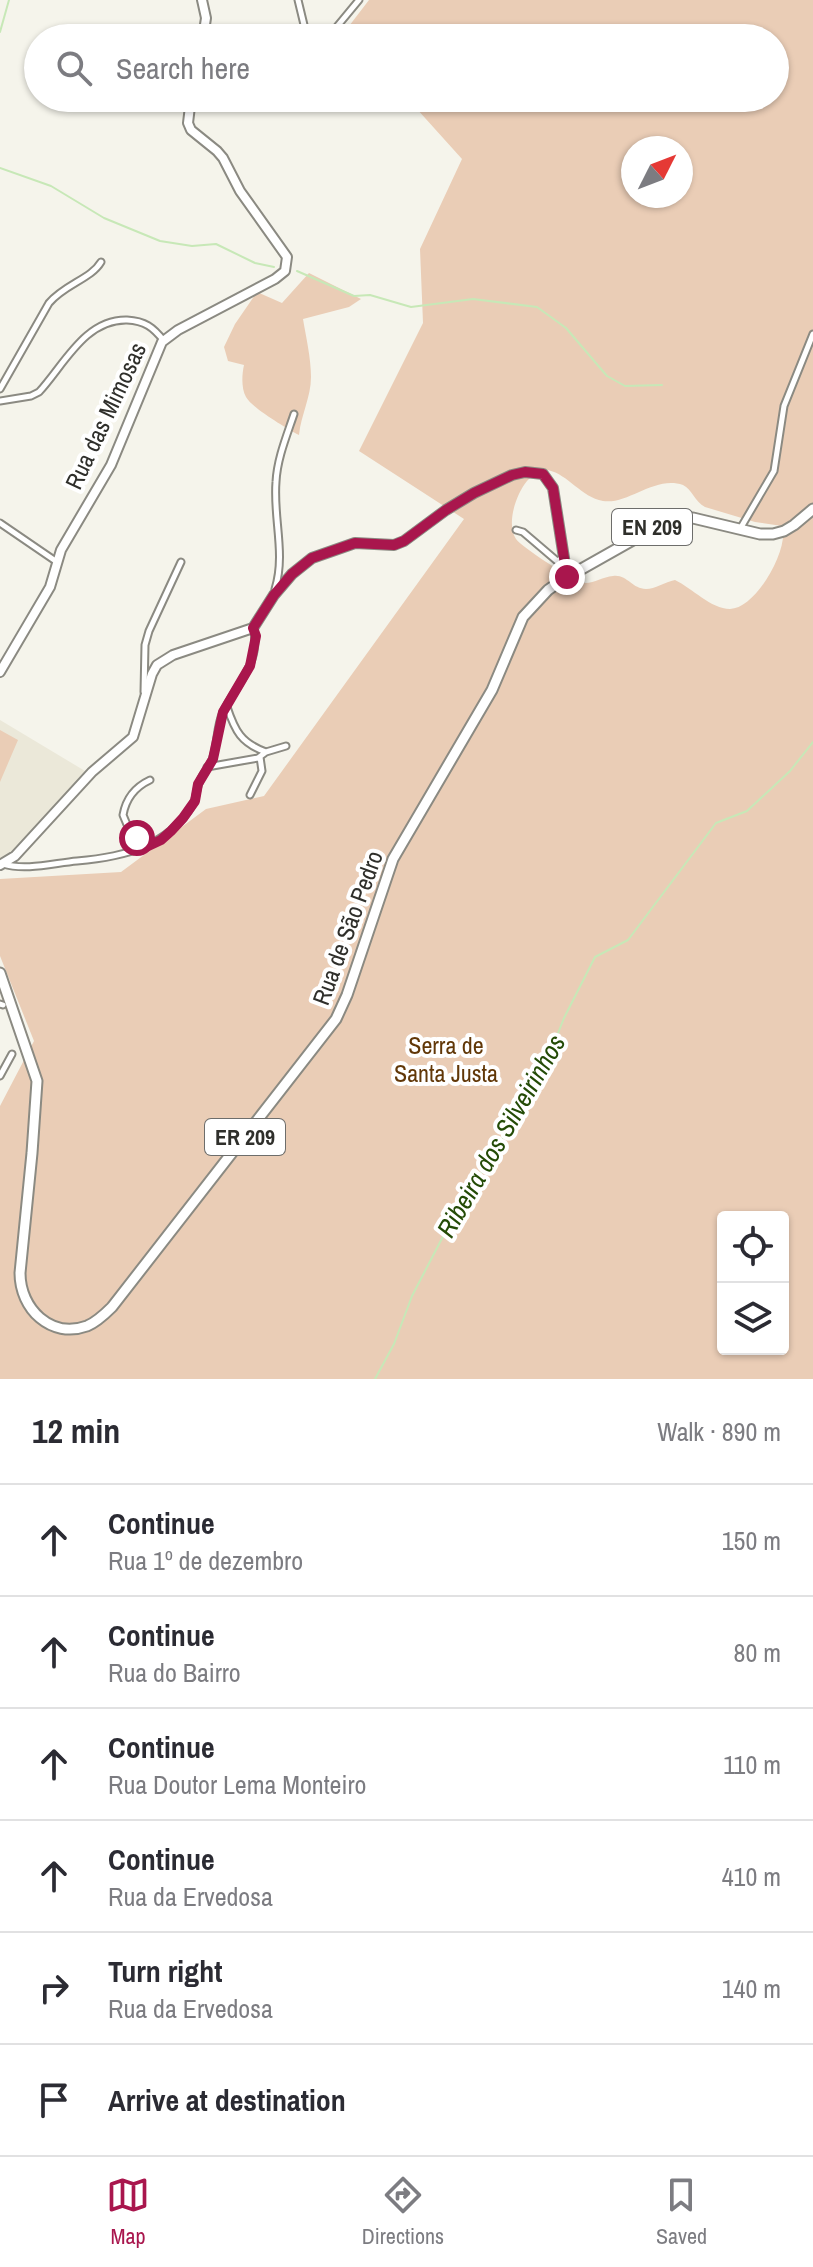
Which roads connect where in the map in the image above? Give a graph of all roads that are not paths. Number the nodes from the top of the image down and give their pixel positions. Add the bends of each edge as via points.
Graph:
1 (202, 0) edge
2 (298, 0) edge
3 (359, 0) edge
4 (205, 24) edge
5 (304, 24) edge
6 (339, 24) edge
7 (189, 112) edge
8 (101, 262) dead end
9 (813, 334) edge
10 (164, 341) junction
11 (0, 389) edge
12 (0, 401) edge
13 (294, 414) dead end
14 (813, 509) edge
15 (0, 523) edge
16 (740, 529) junction
17 (516, 530) dead end
18 (564, 557) junction
19 (57, 562) junction
20 (181, 562) dead end
21 (570, 576) junction
22 (274, 595) junction
23 (253, 628) junction
24 (0, 672) edge
25 (144, 701) junction
26 (227, 706) junction
27 (247, 744) junction
28 (286, 746) dead end
29 (263, 755) junction
30 (242, 760) junction
31 (207, 767) junction
32 (150, 780) dead end
33 (250, 795) dead end
34 (144, 848) junction
35 (1, 864) edge
36 (0, 973) edge
37 (12, 1054) dead end
38 (0, 1076) edge

1 - 4 street
2 - 5 street
3 - 6 street
7 - 10 street, Rua das Mimosas via 191,130 223,158 287,262 280,276
8 - 11 street via 49,303
9 - 16 street via 784,406 774,471
10 - 12 street via 140,321 104,323 75,347 39,392
10 - 19 street, Rua das Mimosas via 111,465
13 - 22 street via 275,483 281,561
14 - 16 main road, EN 209 via 784,531 760,534
15 - 19 street
16 - 21 main road, Rua de São Pedro / EN 209 via 693,518 670,519
17 - 18 street via 557,561
18 - 21 street
18 - 22 street via 553,488 543,474 525,472 474,493 404,541 355,543 312,558
19 - 24 street, Rua das Mimosas via 50,587
20 - 25 street via 145,645
21 - 36 main road, Rua de São Pedro / ER 209 via 523,617 492,690 393,859 336,1019 122,1295 85,1327 65,1329 46,1323 30,1308 21,1288 37,1081
22 - 23 street
23 - 25 street via 157,665
23 - 26 street via 250,666
25 - 35 street via 133,737
26 - 27 street
26 - 31 street
27 - 29 street
27 - 30 street
28 - 29 street
29 - 30 street
29 - 33 street
30 - 31 street
31 - 34 street via 183,818 161,840
32 - 34 street via 134,791 123,815
34 - 35 street via 88,860
37 - 38 street

